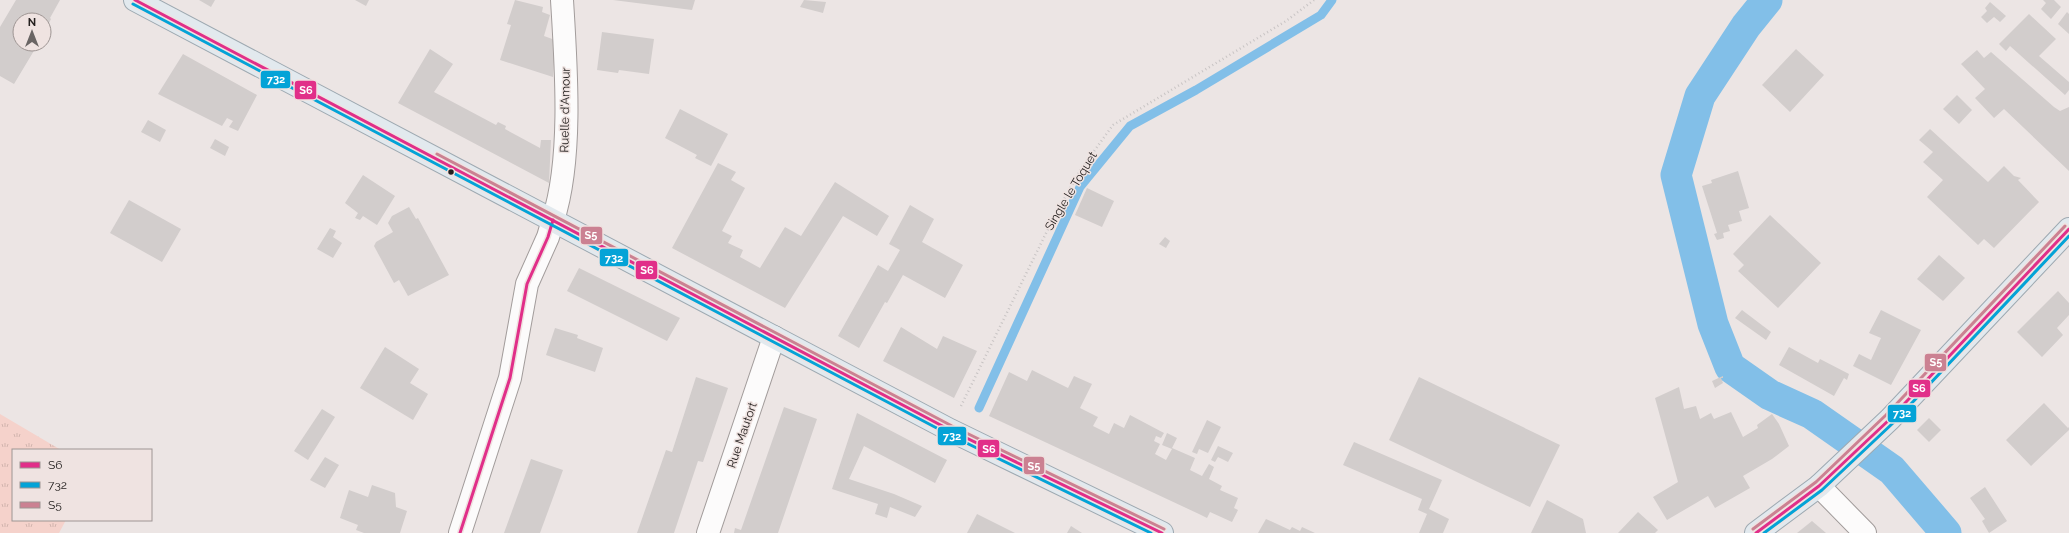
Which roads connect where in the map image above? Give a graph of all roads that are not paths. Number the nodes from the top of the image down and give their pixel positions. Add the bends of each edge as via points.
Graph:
1 (135, 0) edge
2 (562, 0) edge
3 (553, 220) junction
4 (2069, 229) edge
5 (774, 337) junction
6 (1819, 486) junction
7 (460, 533) edge
8 (708, 533) edge
9 (1162, 533) edge
10 (1756, 533) edge
11 (1865, 533) edge

1 - 3 main road
2 - 3 street, Ruelle d'Amour via 566,62 565,146 560,201
3 - 5 main road
3 - 7 street, Ruelle d'Amour via 527,284 510,378
4 - 6 main road via 1890,418
5 - 8 street, Rue Mautort
5 - 9 main road via 950,430
6 - 10 main road
6 - 11 street

